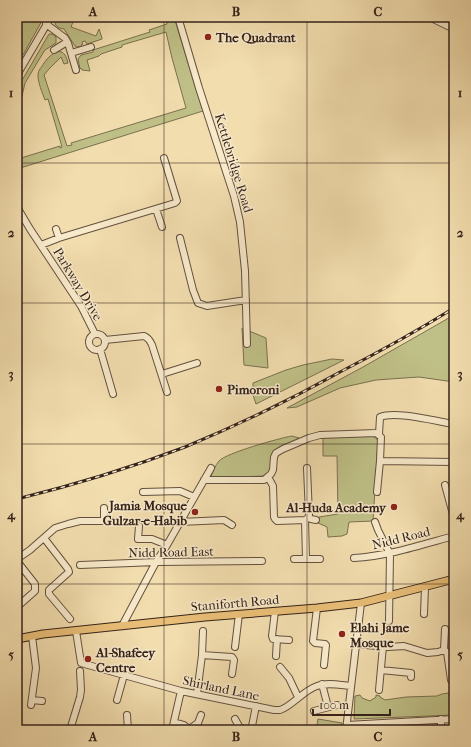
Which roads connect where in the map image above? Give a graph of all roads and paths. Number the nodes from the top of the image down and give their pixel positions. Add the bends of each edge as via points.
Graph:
1 (51, 17) edge
2 (178, 17) edge
3 (429, 17) edge
4 (46, 24) junction
5 (454, 29) edge
6 (67, 42) junction
7 (91, 48) dead end
8 (54, 50) dead end
9 (71, 54) junction
10 (76, 70) dead end
11 (17, 75) edge
12 (164, 158) dead end
13 (17, 207) edge
14 (156, 209) junction
15 (162, 227) dead end
16 (56, 229) dead end
17 (59, 238) junction
18 (180, 238) dead end
19 (41, 245) junction
20 (246, 300) junction
21 (95, 334) junction
22 (105, 340) junction
23 (247, 344) dead end
24 (100, 349) junction
25 (197, 363) dead end
26 (162, 374) junction
27 (168, 392) dead end
28 (113, 394) dead end
29 (379, 434) junction
30 (380, 461) junction
31 (454, 462) edge
32 (211, 468) dead end
33 (307, 468) dead end
34 (268, 477) junction
35 (204, 480) junction
36 (445, 485) dead end
37 (143, 492) dead end
38 (377, 492) dead end
39 (194, 497) junction
40 (104, 508) dead end
41 (454, 518) edge
42 (306, 519) junction
43 (316, 520) dead end
44 (104, 521) junction
45 (112, 521) dead end
46 (180, 522) junction
47 (375, 522) dead end
48 (232, 525) dead end
49 (139, 526) dead end
50 (454, 536) edge
51 (44, 538) junction
52 (167, 545) junction
53 (390, 554) junction
54 (354, 558) dead end
55 (306, 559) junction
56 (320, 559) dead end
57 (17, 560) edge
58 (294, 560) dead end
59 (262, 561) dead end
60 (156, 562) junction
61 (80, 565) dead end
62 (454, 579) edge
63 (425, 586) junction
64 (389, 596) junction
65 (360, 603) junction
66 (17, 607) edge
67 (317, 608) junction
68 (274, 611) junction
69 (239, 614) junction
70 (424, 614) dead end
71 (70, 619) dead end
72 (390, 621) dead end
73 (122, 626) junction
74 (76, 631) junction
75 (203, 631) dead end
76 (447, 633) dead end
77 (32, 636) junction
78 (17, 639) edge
79 (277, 639) junction
80 (289, 640) dead end
81 (356, 644) junction
82 (235, 646) dead end
83 (383, 646) junction
84 (444, 650) junction
85 (202, 655) junction
86 (276, 656) dead end
87 (324, 665) dead end
88 (280, 667) dead end
89 (381, 670) junction
90 (80, 671) dead end
91 (232, 674) dead end
92 (124, 675) junction
93 (411, 677) dead end
94 (451, 680) dead end
95 (322, 684) junction
96 (351, 686) junction
97 (379, 690) dead end
98 (181, 691) junction
99 (197, 694) junction
100 (298, 698) junction
101 (117, 700) dead end
102 (42, 701) dead end
103 (337, 705) dead end
104 (256, 706) junction
105 (328, 707) junction
106 (314, 711) dead end
107 (127, 715) dead end
108 (201, 715) dead end
109 (235, 719) dead end
110 (441, 719) junction
111 (454, 719) edge
112 (174, 722) junction
113 (347, 727) edge
114 (121, 728) dead end
115 (128, 729) edge
116 (253, 729) edge
117 (70, 730) edge
118 (172, 730) edge
119 (190, 730) edge
120 (440, 730) edge

1 - 4 street
2 - 20 street, Kettlebridge Road via 234,196 240,222
3 - 5 street
4 - 6 street
4 - 11 street
6 - 8 street
6 - 9 street
7 - 9 street
9 - 10 street
12 - 14 street, Parkway Drive via 177,201
13 - 19 street, Parkway Drive
14 - 15 street
14 - 17 street, Parkway Drive
16 - 17 street, Parkway Drive
17 - 19 street, Parkway Drive
18 - 20 street via 198,303 207,306
19 - 21 street, Parkway Drive via 81,306
20 - 23 street, Kettlebridge Road
21 - 22 street, Parkway Drive via 103,336
21 - 24 street, Parkway Drive via 90,338 90,343 93,348
22 - 24 street via 104,347
22 - 26 street via 144,336 150,340
24 - 28 street, Parkway Drive
25 - 26 street
26 - 27 street
29 - 30 street
29 - 31 street via 380,417 386,415 409,416 451,424
29 - 34 street via 320,435 308,438 276,454 273,470
30 - 31 street
30 - 38 street
32 - 35 street
33 - 42 street
34 - 35 street via 264,480
34 - 42 street via 273,486 272,520
35 - 39 street
36 - 41 street
37 - 39 street via 180,491
39 - 46 street
40 - 44 street
42 - 43 street
42 - 55 street
44 - 45 street
44 - 51 street via 68,524 56,528
46 - 48 street via 224,520
46 - 52 street
47 - 53 street
49 - 52 street via 138,539 152,539
50 - 53 street, Nidd Road
51 - 57 street
51 - 71 street via 69,572 49,590 49,594
52 - 60 street
53 - 54 street, Nidd Road
53 - 64 street
55 - 56 street
55 - 58 street
57 - 66 street via 35,584 35,591
59 - 60 street, Nidd Road East
60 - 61 street, Nidd Road East
60 - 73 street
62 - 63 main road, Staniforth Road
63 - 64 main road, Staniforth Road
63 - 70 street
64 - 65 main road, Staniforth Road
64 - 72 street
65 - 67 main road, Staniforth Road
65 - 81 street
67 - 68 main road, Staniforth Road
67 - 87 street via 313,641 326,646
68 - 69 main road, Staniforth Road
68 - 79 street via 272,636 273,639
69 - 73 main road, Staniforth Road
69 - 82 street
73 - 74 main road, Staniforth Road
74 - 77 main road, Staniforth Road
74 - 92 street, Shirland Lane via 81,663
75 - 85 street
76 - 84 street
77 - 78 main road, Staniforth Road
77 - 102 street via 36,668 32,702
79 - 80 street
79 - 86 street
81 - 83 street
81 - 96 street
83 - 84 street via 404,646 427,653
83 - 89 street
84 - 94 street via 447,652
85 - 91 street via 232,658
85 - 99 street
88 - 100 street via 289,678
89 - 93 street via 411,673
89 - 97 street
90 - 117 street via 85,690 80,697
92 - 98 street, Shirland Lane
92 - 101 street
95 - 96 street
95 - 100 street, Shirland Lane
95 - 105 street
96 - 113 street
98 - 99 street, Shirland Lane
98 - 112 street
99 - 104 street, Shirland Lane
100 - 104 street, Shirland Lane via 281,710
103 - 105 street
104 - 116 street
105 - 106 street
107 - 115 street
108 - 119 street via 198,723
109 - 116 street via 240,728
110 - 111 street
110 - 113 street
110 - 120 street
112 - 118 street
112 - 119 street
114 - 115 street

